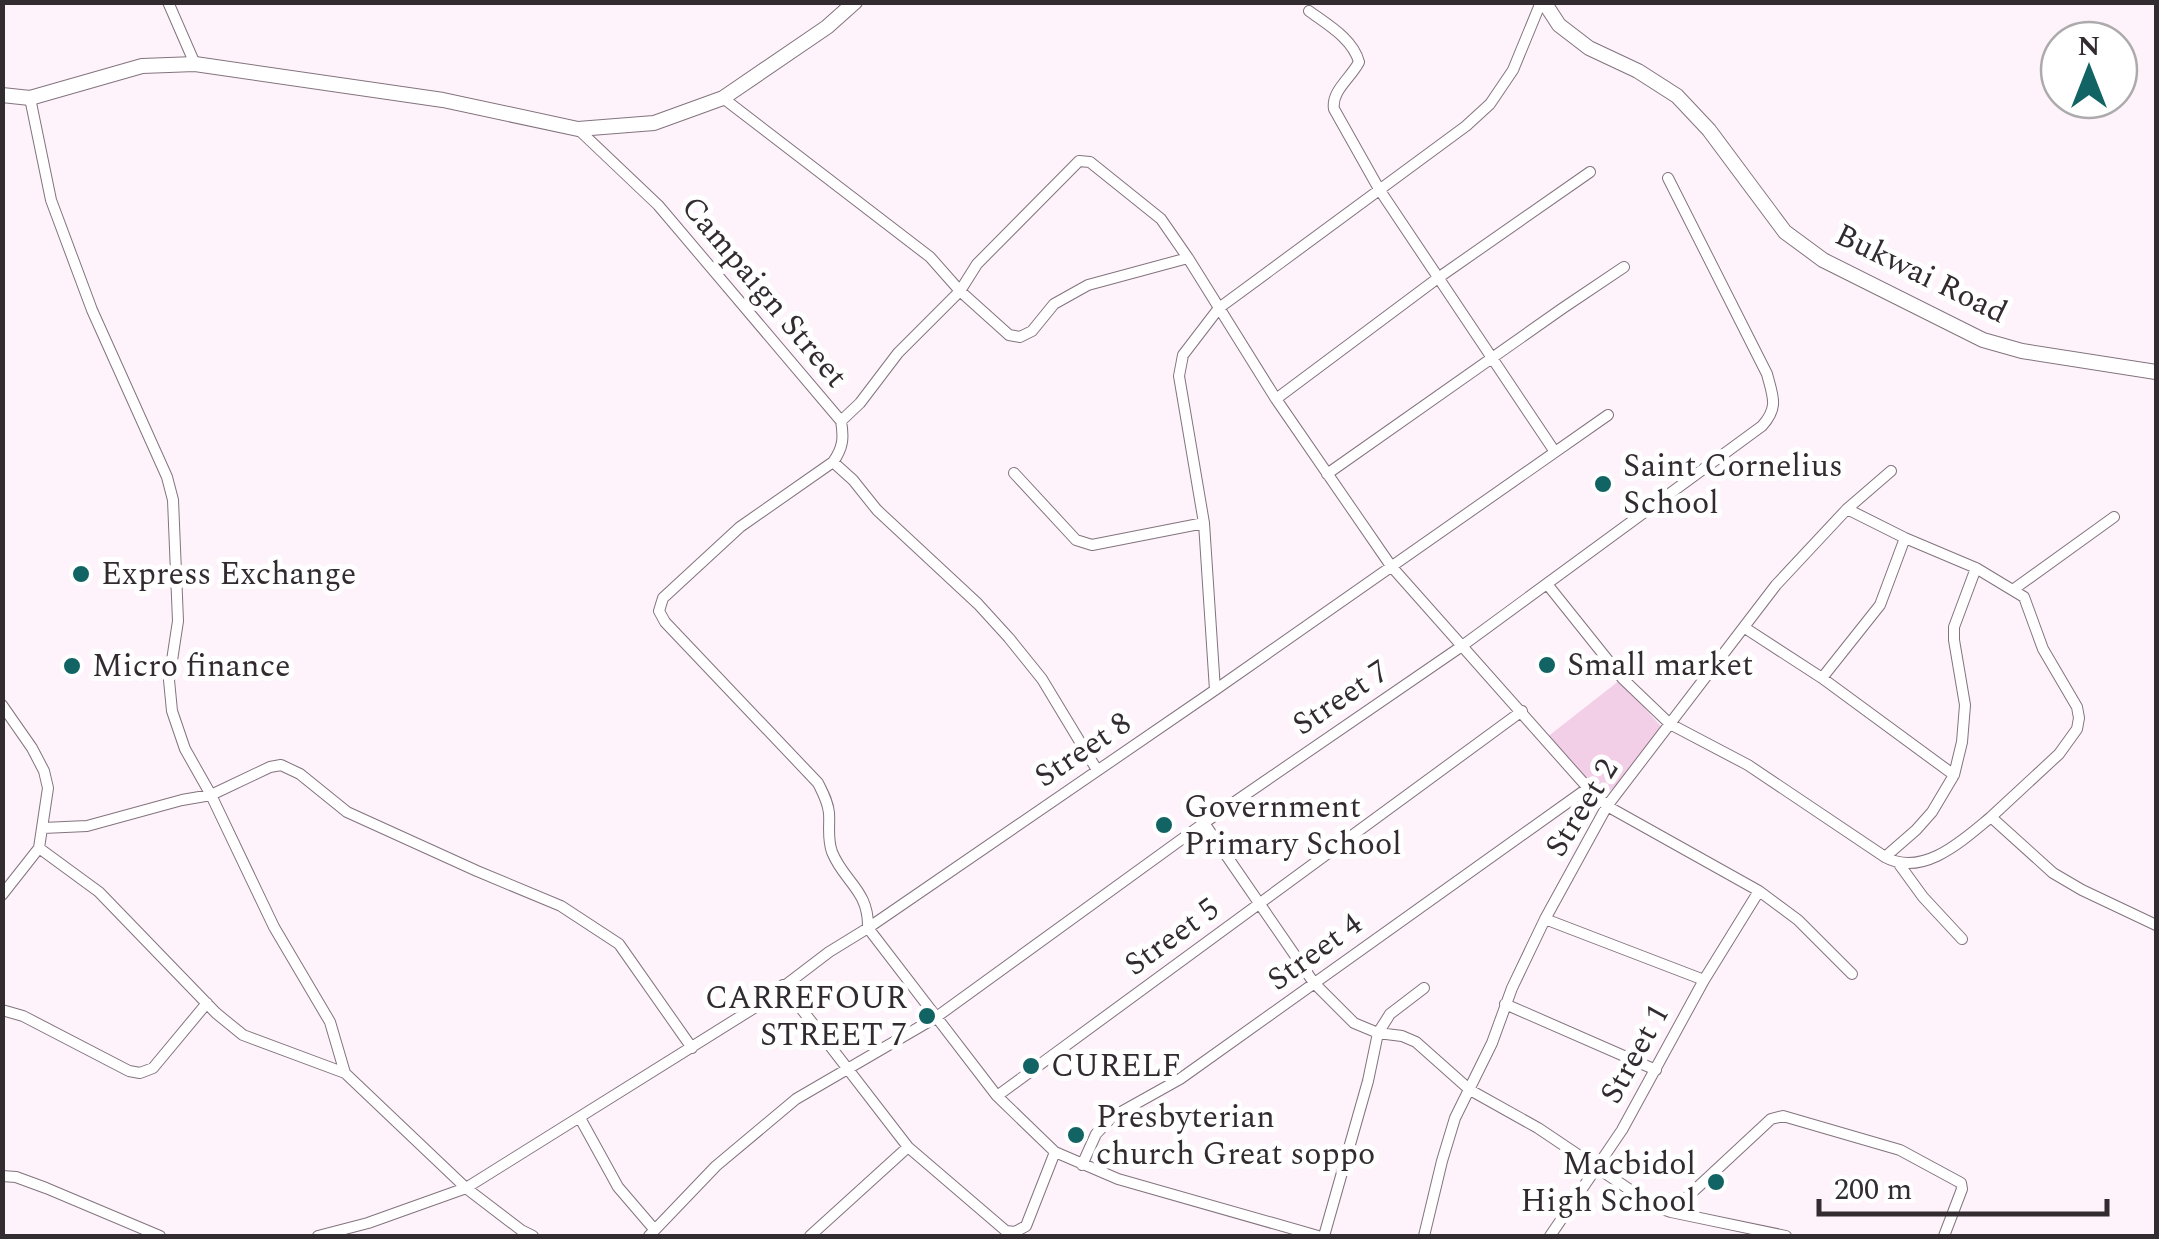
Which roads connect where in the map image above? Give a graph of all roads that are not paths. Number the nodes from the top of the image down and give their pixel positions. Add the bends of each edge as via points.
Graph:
1 (168, 2) edge
2 (855, 2) edge
3 (1542, 2) edge
4 (1309, 11) dead end
5 (195, 64) junction
6 (2, 95) edge
7 (30, 98) junction
8 (723, 98) junction
9 (578, 128) junction
10 (1590, 172) dead end
11 (1668, 178) dead end
12 (1379, 189) junction
13 (1188, 258) junction
14 (1624, 267) dead end
15 (1438, 278) junction
16 (960, 291) junction
17 (1219, 308) junction
18 (1492, 359) junction
19 (2156, 372) edge
20 (1276, 400) junction
21 (1608, 415) dead end
22 (841, 421) junction
23 (1556, 452) junction
24 (833, 462) junction
25 (1891, 472) dead end
26 (1014, 473) dead end
27 (1327, 474) junction
28 (1848, 509) junction
29 (2114, 517) dead end
30 (1204, 523) junction
31 (1905, 538) junction
32 (1391, 566) junction
33 (1976, 568) junction
34 (1547, 584) junction
35 (2014, 590) junction
36 (1745, 628) junction
37 (1462, 646) junction
38 (1822, 678) junction
39 (1215, 690) junction
40 (2, 705) edge
41 (1522, 711) junction
42 (1670, 724) junction
43 (1097, 770) junction
44 (1954, 775) junction
45 (1588, 788) junction
46 (211, 795) junction
47 (1607, 806) junction
48 (1991, 817) junction
49 (1204, 823) junction
50 (43, 828) junction
51 (39, 848) junction
52 (1885, 858) junction
53 (1898, 864) junction
54 (1759, 892) junction
55 (2, 895) edge
56 (1261, 903) junction
57 (1545, 919) junction
58 (2156, 925) edge
59 (868, 928) junction
60 (1962, 939) dead end
61 (1852, 974) dead end
62 (1704, 980) junction
63 (1314, 984) junction
64 (784, 985) junction
65 (1424, 988) dead end
66 (207, 1003) junction
67 (1506, 1004) junction
68 (2, 1010) edge
69 (935, 1018) junction
70 (1378, 1032) junction
71 (692, 1048) junction
72 (845, 1068) junction
73 (1656, 1070) junction
74 (345, 1073) junction
75 (1470, 1090) junction
76 (997, 1096) junction
77 (580, 1118) junction
78 (908, 1147) junction
79 (1055, 1152) junction
80 (1082, 1165) junction
81 (1597, 1166) junction
82 (2, 1176) edge
83 (466, 1188) junction
84 (1671, 1212) junction
85 (651, 1232) edge
86 (160, 1236) edge
87 (318, 1236) edge
88 (533, 1236) edge
89 (810, 1236) edge
90 (1321, 1236) edge
91 (1424, 1236) edge
92 (1550, 1236) edge
93 (1786, 1236) edge
94 (1944, 1236) edge

1 - 5 street
2 - 8 street
3 - 12 street via 1513,70 1490,104
3 - 19 street, Bukwai Road via 1589,48 1676,96 1785,232 1822,260 1983,340
4 - 12 street via 1356,50 1354,73 1332,102
5 - 7 street via 142,66
5 - 9 street via 443,100
6 - 7 street
7 - 46 street via 51,200 92,310 168,476 178,622 169,680 172,711
8 - 9 street via 654,123
8 - 16 street via 930,257
9 - 22 street, Campaign Street via 658,206
10 - 15 street
11 - 34 street, Street 7 via 1767,374 1772,416
12 - 15 street
12 - 17 street
13 - 16 street via 1088,285 1054,304 1020,337 1009,335
13 - 16 street via 1161,219 1090,162 1079,161 977,264
13 - 17 street
14 - 18 street
15 - 18 street
15 - 20 street
16 - 22 street
17 - 20 street
17 - 30 street via 1184,356 1179,376
18 - 23 street
18 - 27 street
20 - 27 street
21 - 23 street, Street 8
22 - 24 street, Campaign Street via 844,435
23 - 32 street, Street 8
24 - 43 street via 1009,638
24 - 59 street via 740,527 663,598 659,611 818,783 831,849 868,912
25 - 28 street, Street 2
26 - 30 street via 1076,540 1092,545
27 - 32 street
28 - 31 street
28 - 36 street, Street 2
29 - 35 street
30 - 39 street
31 - 33 street
31 - 38 street via 1880,605
32 - 37 street
32 - 39 street, Street 8
33 - 35 street
33 - 44 street via 1954,627 1965,705
34 - 37 street, Street 7
34 - 42 street via 1623,679
35 - 48 street via 2026,602 2079,718 2059,754
36 - 38 street
36 - 42 street, Street 2
37 - 41 street
37 - 49 street, Street 7
38 - 44 street
39 - 43 street, Street 8
40 - 50 street via 44,772
41 - 45 street
41 - 56 street, Street 5
42 - 47 street, Street 2
42 - 52 street via 1748,765
43 - 59 street, Street 8
44 - 52 street via 1932,812
45 - 47 street
45 - 63 street, Street 4
46 - 50 street via 87,826
46 - 71 street via 281,765 347,812 561,906 620,944
46 - 74 street via 274,927 330,1022
47 - 54 street
47 - 57 street, Street 2
48 - 53 street via 1944,853
48 - 58 street via 2053,873
49 - 56 street
49 - 69 street, Street 7
50 - 51 street
51 - 55 street
51 - 66 street via 99,892
52 - 53 street
53 - 60 street
54 - 61 street
54 - 62 street, Street 1
56 - 63 street
56 - 76 street, Street 5
57 - 62 street
57 - 67 street, Street 2
59 - 64 street, Street 8
59 - 69 street
62 - 73 street, Street 1
63 - 70 street via 1354,1022
63 - 80 street, Street 4 via 1180,1079 1112,1117
64 - 71 street, Street 8
64 - 72 street
65 - 70 street
66 - 68 street via 152,1068 140,1073
66 - 74 street via 243,1035
67 - 73 street
67 - 75 street, Street 2
69 - 72 street, Street 7
69 - 76 street
70 - 75 street via 1416,1042
70 - 90 street
71 - 77 street, Street 8
72 - 78 street
72 - 85 street, Street 7 via 796,1098
73 - 81 street, Street 1
74 - 83 street
75 - 81 street
75 - 91 street, Street 2 via 1455,1118
76 - 79 street
77 - 83 street, Street 8
77 - 85 street
78 - 79 street via 1015,1232 1026,1226
78 - 89 street
79 - 80 street
80 - 90 street
81 - 84 street
81 - 92 street, Street 1
82 - 86 street
83 - 87 street, Street 8
83 - 88 street
84 - 93 street
84 - 94 street via 1771,1119 1784,1116 1900,1150 1960,1183

